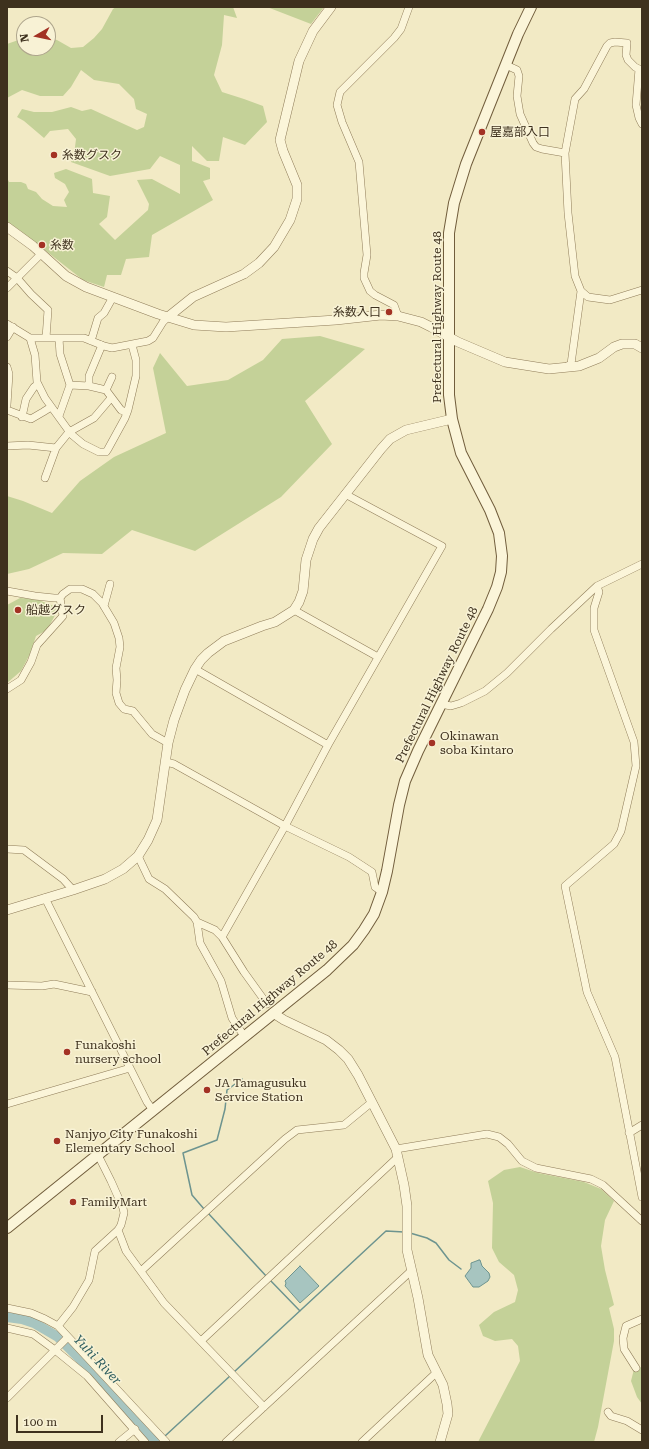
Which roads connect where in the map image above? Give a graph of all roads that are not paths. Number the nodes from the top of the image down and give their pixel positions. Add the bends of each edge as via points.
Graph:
1 (331, 7) edge
2 (409, 7) edge
3 (531, 7) edge
4 (506, 65) junction
5 (640, 69) edge
6 (642, 124) edge
7 (565, 153) junction
8 (7, 227) edge
9 (41, 254) junction
10 (7, 271) edge
11 (17, 278) junction
12 (7, 288) edge
13 (642, 290) edge
14 (581, 291) junction
15 (113, 297) junction
16 (398, 316) junction
17 (168, 317) junction
18 (10, 326) edge
19 (7, 337) edge
20 (449, 337) junction
21 (30, 338) junction
22 (46, 338) junction
23 (59, 338) junction
24 (91, 341) junction
25 (102, 345) junction
26 (132, 345) junction
27 (642, 348) edge
28 (7, 367) edge
29 (566, 367) junction
30 (112, 377) dead end
31 (38, 384) junction
32 (70, 385) junction
33 (89, 386) junction
34 (106, 390) junction
35 (111, 398) junction
36 (50, 407) junction
37 (8, 409) edge
38 (127, 413) junction
39 (59, 416) junction
40 (22, 417) junction
41 (7, 419) edge
42 (452, 419) junction
43 (70, 432) junction
44 (7, 446) edge
45 (56, 448) junction
46 (45, 478) dead end
47 (345, 494) junction
48 (642, 564) edge
49 (110, 584) dead end
50 (597, 586) junction
51 (7, 591) edge
52 (60, 598) junction
53 (104, 606) junction
54 (294, 610) junction
55 (378, 657) junction
56 (195, 669) junction
57 (7, 690) edge
58 (441, 704) junction
59 (168, 743) junction
60 (328, 745) junction
61 (166, 762) junction
62 (285, 826) junction
63 (7, 849) edge
64 (138, 856) junction
65 (73, 890) junction
66 (382, 892) junction
67 (45, 898) junction
68 (7, 910) edge
69 (197, 922) junction
70 (222, 937) junction
71 (7, 985) edge
72 (92, 992) junction
73 (267, 1004) dead end
74 (273, 1013) junction
75 (244, 1036) junction
76 (130, 1068) junction
77 (372, 1102) junction
78 (7, 1104) edge
79 (153, 1110) junction
80 (642, 1125) edge
81 (629, 1133) junction
82 (397, 1153) junction
83 (98, 1155) junction
84 (642, 1197) edge
85 (642, 1220) edge
86 (7, 1228) edge
87 (118, 1230) junction
88 (141, 1271) junction
89 (411, 1271) junction
90 (7, 1308) edge
91 (642, 1320) edge
92 (58, 1326) junction
93 (7, 1328) edge
94 (68, 1337) junction
95 (200, 1341) junction
96 (55, 1350) junction
97 (636, 1368) dead end
98 (436, 1373) junction
99 (7, 1398) edge
100 (264, 1407) junction
101 (608, 1412) dead end
102 (135, 1429) junction
103 (642, 1430) edge
104 (119, 1442) edge
105 (145, 1442) edge
106 (166, 1442) edge
107 (226, 1442) edge
108 (362, 1442) edge
109 (440, 1442) edge

1 - 17 street via 313,31 298,61 280,140 297,185 297,199 290,220 274,247 259,263 244,274 193,297
2 - 16 street via 402,29 340,92 337,105 359,162 367,255 364,278 370,291 394,305
3 - 4 main road, Prefectural Highway Route 48
4 - 7 street via 517,70 520,114 533,143 542,149
4 - 20 main road, Prefectural Highway Route 48 via 466,164 451,216
5 - 6 street via 636,105
5 - 7 street via 628,60 626,43 615,42 607,46 584,89 575,100
7 - 14 street via 574,276
8 - 9 street
9 - 11 street
9 - 15 street via 66,276
10 - 11 street
11 - 12 street
11 - 22 street via 48,310
13 - 14 street via 610,300 588,297
14 - 29 street via 571,364
15 - 17 street
15 - 24 street via 98,318
16 - 17 street via 381,314 322,321 226,327 194,325
16 - 20 street via 421,322
17 - 26 street via 153,338
18 - 19 street
18 - 21 street
20 - 29 street via 505,362 549,369
20 - 42 main road, Prefectural Highway Route 48 via 449,395
21 - 22 street
21 - 31 street via 36,355
22 - 23 street
23 - 24 street via 84,338
23 - 32 street via 60,354
24 - 25 street
25 - 26 street via 112,348
25 - 33 street via 89,376
26 - 38 street via 136,360 136,376
27 - 29 street via 635,344 622,344 599,358 579,366
28 - 37 street
30 - 34 street
31 - 36 street
31 - 40 street via 26,399
32 - 33 street
32 - 39 street
33 - 34 street
34 - 35 street
35 - 38 street
35 - 43 street via 94,418
36 - 39 street
36 - 40 street via 31,419
37 - 40 street
37 - 41 street
38 - 43 street via 106,452 99,452 83,444
39 - 43 street
42 - 47 street via 414,427 394,436
42 - 58 main road, Prefectural Highway Route 48 via 461,453 495,522 502,556 501,572 493,599
43 - 45 street
44 - 45 street
45 - 46 street
47 - 54 street via 312,539 306,560 303,591
47 - 55 street via 442,546
48 - 50 street
49 - 53 street
50 - 58 street via 485,691 451,706
50 - 81 street via 599,592 594,608 594,630 634,742 636,766 621,831 614,844 565,886 587,992 615,1057
51 - 52 street
52 - 53 street via 66,590 82,589 93,594
52 - 57 street via 63,616 37,645 21,680
53 - 59 street via 119,638 116,693 119,703 124,709 132,711 152,734
54 - 55 street
54 - 56 street via 275,622 224,641 208,653
55 - 60 street
56 - 59 street via 174,720
56 - 60 street
58 - 66 main road, Prefectural Highway Route 48 via 405,781
59 - 61 street
60 - 62 street
61 - 62 street via 174,764
61 - 64 street via 157,820
62 - 66 street via 350,857 372,872 375,887
62 - 70 street
63 - 65 street via 24,850 63,879
64 - 65 street via 114,875
64 - 69 street via 149,879 165,889
65 - 67 street
66 - 74 main road, Prefectural Highway Route 48 via 374,914 353,945
67 - 68 street
67 - 72 street
69 - 70 street via 215,930
69 - 75 street via 200,943 221,981 232,1018
70 - 73 street
71 - 72 street via 54,984
72 - 76 street
74 - 75 main road, Prefectural Highway Route 48
74 - 77 street via 326,1040 339,1050 348,1059
75 - 79 main road, Prefectural Highway Route 48
76 - 78 street
76 - 79 street via 146,1102
77 - 82 street
77 - 88 street via 344,1125 297,1130
79 - 83 main road, Prefectural Highway Route 48
80 - 81 street
81 - 84 street
82 - 85 street via 487,1134 499,1137 522,1161 536,1168 591,1179 603,1185
82 - 89 street via 407,1206 407,1250
82 - 95 street
83 - 86 main road, Prefectural Highway Route 48
83 - 87 street via 123,1208 124,1213
87 - 88 street via 126,1251
87 - 92 street via 95,1251 89,1280
88 - 95 street via 164,1303
89 - 98 street via 428,1355
89 - 100 street
90 - 92 street via 31,1313
91 - 97 street via 624,1325 624,1349
92 - 94 street
93 - 96 street via 33,1334
94 - 96 street
94 - 106 street
95 - 100 street
96 - 99 street
96 - 102 street via 87,1376
98 - 108 street
98 - 109 street via 443,1385 448,1414
100 - 107 street
101 - 103 street via 611,1416 627,1421
102 - 104 street
102 - 105 street

